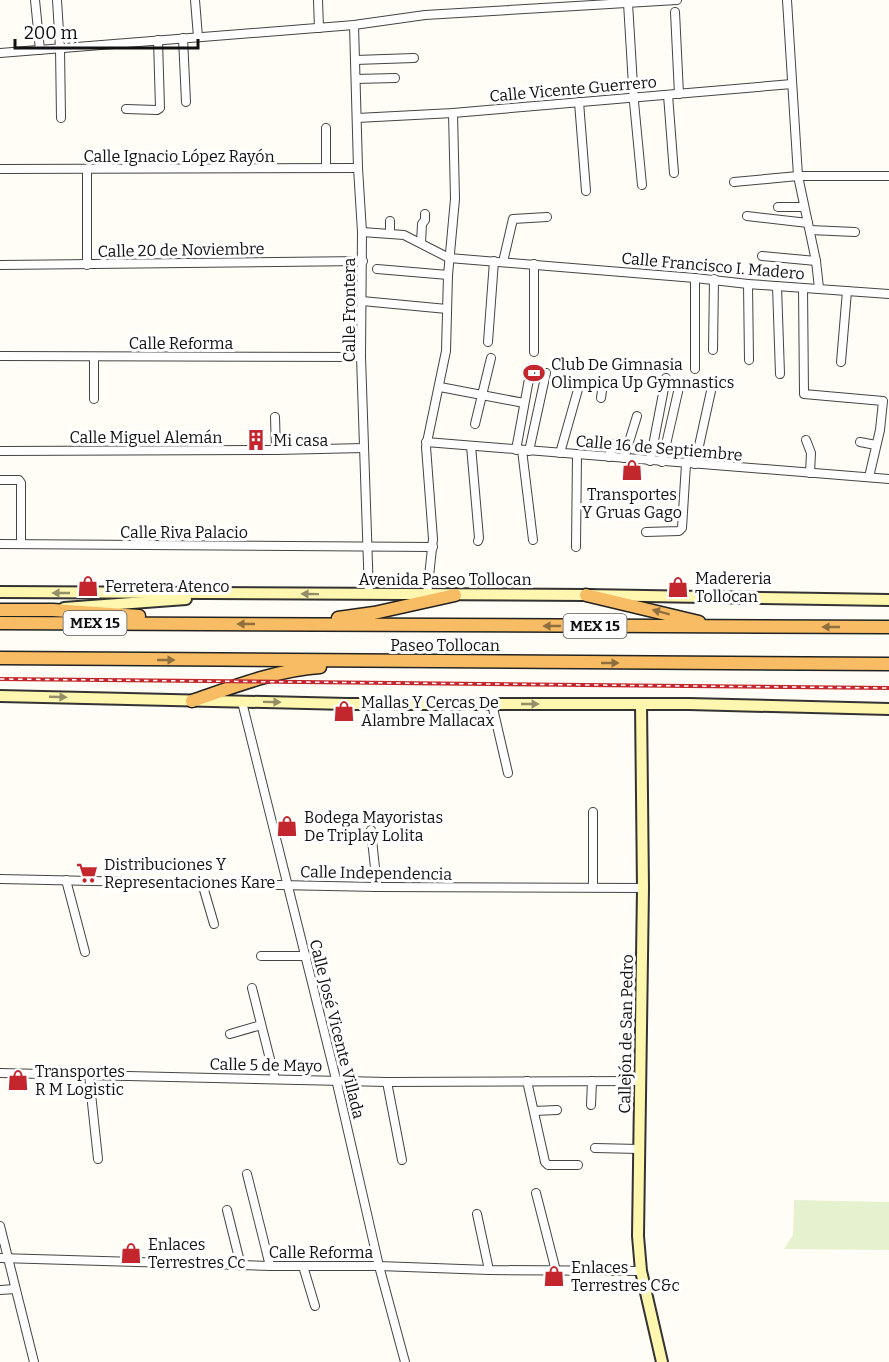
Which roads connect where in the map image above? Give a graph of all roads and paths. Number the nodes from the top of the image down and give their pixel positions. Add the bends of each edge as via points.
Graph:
1 (35, 0) edge
2 (57, 0) edge
3 (195, 0) edge
4 (318, 0) edge
5 (677, 0) edge
6 (787, 0) edge
7 (627, 3) junction
8 (675, 12) dead end
9 (354, 25) junction
10 (319, 28) junction
11 (198, 37) junction
12 (183, 38) junction
13 (158, 40) junction
14 (60, 48) junction
15 (40, 50) junction
16 (0, 53) edge
17 (414, 58) dead end
18 (355, 60) junction
19 (395, 78) dead end
20 (356, 79) junction
21 (792, 84) junction
22 (679, 94) junction
23 (668, 95) junction
24 (633, 98) junction
25 (186, 102) dead end
26 (579, 102) junction
27 (126, 110) dead end
28 (453, 113) junction
29 (61, 118) dead end
30 (357, 118) junction
31 (326, 128) dead end
32 (326, 168) junction
33 (358, 168) junction
34 (0, 169) edge
35 (87, 170) junction
36 (674, 173) dead end
37 (798, 176) junction
38 (889, 176) edge
39 (734, 182) dead end
40 (642, 185) dead end
41 (586, 191) dead end
42 (778, 207) dead end
43 (804, 207) junction
44 (425, 214) dead end
45 (747, 216) dead end
46 (547, 217) dead end
47 (390, 221) dead end
48 (809, 227) junction
49 (362, 232) junction
50 (855, 232) dead end
51 (390, 233) junction
52 (421, 243) junction
53 (762, 256) dead end
54 (449, 258) junction
55 (363, 261) junction
56 (816, 261) junction
57 (499, 262) junction
58 (534, 264) junction
59 (87, 265) junction
60 (0, 266) edge
61 (377, 268) dead end
62 (448, 275) junction
63 (695, 278) junction
64 (714, 279) junction
65 (748, 284) junction
66 (777, 286) junction
67 (803, 288) junction
68 (819, 288) junction
69 (847, 291) junction
70 (889, 294) edge
71 (362, 301) junction
72 (447, 309) junction
73 (488, 342) dead end
74 (714, 350) dead end
75 (534, 352) dead end
76 (0, 356) edge
77 (94, 357) junction
78 (362, 357) junction
79 (491, 358) dead end
80 (749, 360) dead end
81 (841, 362) dead end
82 (531, 368) dead end
83 (695, 369) dead end
84 (546, 373) dead end
85 (780, 374) dead end
86 (666, 378) dead end
87 (680, 382) dead end
88 (603, 383) junction
89 (612, 384) dead end
90 (440, 387) junction
91 (711, 391) dead end
92 (483, 394) junction
93 (601, 398) dead end
94 (94, 399) dead end
95 (524, 403) junction
96 (886, 408) edge
97 (638, 416) dead end
98 (274, 417) dead end
99 (475, 424) dead end
100 (806, 440) dead end
101 (426, 442) junction
102 (860, 442) dead end
103 (613, 444) dead end
104 (876, 445) junction
105 (471, 446) junction
106 (364, 448) junction
107 (276, 450) junction
108 (522, 450) junction
109 (0, 451) edge
110 (560, 453) junction
111 (577, 455) junction
112 (609, 457) junction
113 (624, 458) junction
114 (650, 460) junction
115 (662, 462) junction
116 (686, 464) junction
117 (695, 464) junction
118 (810, 473) junction
119 (869, 477) junction
120 (889, 479) edge
121 (1, 480) edge
122 (646, 532) dead end
123 (533, 540) dead end
124 (478, 542) dead end
125 (0, 544) edge
126 (21, 544) junction
127 (368, 546) junction
128 (433, 547) junction
129 (576, 547) dead end
130 (0, 592) edge
131 (224, 593) junction
132 (369, 594) junction
133 (427, 595) junction
134 (455, 595) junction
135 (586, 595) junction
136 (889, 600) edge
137 (0, 610) edge
138 (53, 610) junction
139 (0, 623) edge
140 (190, 623) junction
141 (302, 624) junction
142 (718, 627) junction
143 (889, 627) edge
144 (0, 658) edge
145 (426, 662) junction
146 (889, 664) edge
147 (0, 696) edge
148 (192, 701) junction
149 (242, 702) junction
150 (889, 702) edge
151 (492, 704) junction
152 (641, 704) junction
153 (654, 704) junction
154 (889, 709) edge
155 (508, 773) dead end
156 (593, 812) dead end
157 (370, 830) dead end
158 (0, 879) edge
159 (66, 880) junction
160 (202, 883) junction
161 (289, 885) junction
162 (377, 887) junction
163 (592, 887) junction
164 (643, 888) junction
165 (214, 924) dead end
166 (85, 952) dead end
167 (261, 956) dead end
168 (306, 956) junction
169 (252, 988) dead end
170 (261, 1025) junction
171 (230, 1034) dead end
172 (0, 1073) edge
173 (88, 1075) junction
174 (275, 1078) junction
175 (336, 1079) junction
176 (592, 1081) junction
177 (640, 1081) junction
178 (387, 1082) junction
179 (527, 1082) junction
180 (591, 1105) dead end
181 (557, 1110) dead end
182 (534, 1111) junction
183 (595, 1148) dead end
184 (639, 1149) junction
185 (98, 1159) dead end
186 (402, 1160) dead end
187 (578, 1165) dead end
188 (247, 1174) dead end
189 (536, 1193) dead end
190 (227, 1210) dead end
191 (477, 1214) dead end
192 (0, 1226) edge
193 (4, 1258) edge
194 (241, 1266) junction
195 (270, 1266) junction
196 (303, 1266) junction
197 (380, 1266) junction
198 (489, 1270) junction
199 (556, 1271) junction
200 (641, 1271) junction
201 (0, 1290) edge
202 (15, 1290) junction
203 (315, 1306) dead end
204 (34, 1362) edge
205 (405, 1362) edge
206 (662, 1362) edge

1 - 15 street
2 - 14 street
3 - 11 street
4 - 10 street
5 - 7 street
6 - 21 street
7 - 9 street via 425,15
7 - 24 street
8 - 22 street
9 - 10 street
9 - 18 street, Calle Frontera
10 - 11 street
11 - 12 street
12 - 13 street
12 - 25 street
13 - 14 street
13 - 27 street via 160,108
14 - 15 street
14 - 29 street
15 - 16 street
17 - 18 street
18 - 20 street, Calle Frontera
19 - 20 street
20 - 30 street, Calle Frontera
21 - 22 street, Calle Vicente Guerrero
21 - 37 street
22 - 23 street, Calle Vicente Guerrero
23 - 24 street, Calle Vicente Guerrero
23 - 36 street
24 - 26 street, Calle Vicente Guerrero
24 - 40 street
26 - 28 street, Calle Vicente Guerrero
26 - 41 street
28 - 30 street, Calle Vicente Guerrero
28 - 54 street via 455,206
30 - 33 street, Calle Frontera
31 - 32 street
32 - 33 street, Calle Ignacio López Rayón
32 - 35 street, Calle Ignacio López Rayón
33 - 49 street, Calle Frontera
34 - 35 street, Calle Ignacio López Rayón
35 - 59 street
37 - 38 street
37 - 39 street
37 - 43 street
42 - 43 street
43 - 48 street
44 - 52 street
45 - 48 street
46 - 57 street via 512,220
47 - 51 street
48 - 50 street
48 - 56 street
49 - 51 street, Calle Francisco I. Madero
49 - 55 street, Calle Frontera
51 - 52 street, Calle Francisco I. Madero
52 - 54 street, Calle Francisco I. Madero
53 - 56 street
54 - 57 street, Calle Francisco I. Madero
54 - 62 street
55 - 59 street, Calle 20 de Noviembre
55 - 71 street, Calle Frontera
56 - 68 street
57 - 58 street, Calle Francisco I. Madero
57 - 73 street
58 - 63 street, Calle Francisco I. Madero
58 - 75 street
59 - 60 street, Calle 20 de Noviembre
61 - 62 street
62 - 72 street
63 - 64 street, Calle Francisco I. Madero
63 - 83 street
64 - 65 street, Calle Francisco I. Madero
64 - 74 street
65 - 66 street, Calle Francisco I. Madero
65 - 80 street
66 - 67 street, Calle Francisco I. Madero
66 - 85 street
67 - 68 street, Calle Francisco I. Madero
67 - 96 street via 804,394 881,400
68 - 69 street, Calle Francisco I. Madero
69 - 70 street, Calle Francisco I. Madero
69 - 81 street
71 - 72 street
71 - 78 street, Calle Frontera
72 - 90 street
76 - 77 street, Calle Reforma
77 - 78 street, Calle Reforma
77 - 94 street
78 - 106 street, Calle Frontera
79 - 92 street
82 - 95 street
84 - 108 street
86 - 114 street
87 - 115 street
88 - 89 street
88 - 93 street
88 - 110 street via 585,382 579,386
90 - 92 street
90 - 101 street
91 - 117 street
92 - 95 street
92 - 99 street
95 - 108 street
96 - 104 street
97 - 113 street
98 - 107 street
100 - 118 street via 812,453
101 - 105 street, Calle 16 de Septiembre
101 - 128 street
102 - 104 street
103 - 112 street
104 - 119 street
105 - 108 street, Calle 16 de Septiembre
105 - 124 street
106 - 107 street, Calle Miguel Alemán
106 - 127 street, Calle Frontera
107 - 109 street, Calle Miguel Alemán
108 - 110 street, Calle 16 de Septiembre
108 - 123 street
110 - 111 street, Calle 16 de Septiembre
111 - 112 street, Calle 16 de Septiembre
111 - 129 street
112 - 113 street, Calle 16 de Septiembre
113 - 114 street, Calle 16 de Septiembre
114 - 115 street, Calle 16 de Septiembre
115 - 116 street, Calle 16 de Septiembre
116 - 117 street, Calle 16 de Septiembre
116 - 122 street via 682,528
117 - 118 street, Calle 16 de Septiembre
118 - 119 street, Calle 16 de Septiembre
119 - 120 street, Calle 16 de Septiembre
121 - 126 street via 21,483
125 - 126 street, Calle Riva Palacio
126 - 127 street, Calle Riva Palacio
127 - 128 street, Calle Riva Palacio
127 - 132 street, Calle Frontera
128 - 133 street
131 -> 130 main road, Avenida Paseo Tollocan
132 -> 131 main road, Avenida Paseo Tollocan
131 - 138 main road via 199,599
132 - 133 main road, Avenida Paseo Tollocan
133 - 134 main road, Avenida Paseo Tollocan
134 - 135 main road, Avenida Paseo Tollocan
134 - 141 highway
135 - 136 main road, Avenida Paseo Tollocan
142 -> 135 highway
137 - 138 highway
138 - 140 highway
139 - 140 highway, Paseo Tollocan / MEX 15
141 -> 140 highway, Paseo Tollocan / MEX 15
142 -> 141 highway, Paseo Tollocan / MEX 15
143 -> 142 highway, Paseo Tollocan / MEX 15
144 -> 145 highway, Paseo Tollocan / MEX 15
145 -> 146 highway, Paseo Tollocan / MEX 15
145 - 148 highway via 293,671
147 -> 148 main road
148 - 149 main road
149 -> 151 main road
149 - 161 street, Calle José Vicente Villada
150 - 153 main road via 735,699
151 -> 152 main road
151 - 155 street
152 - 153 main road
152 - 164 main road, Callejón de San Pedro
153 - 154 main road
156 - 163 street
157 - 162 street
158 - 159 street, Calle Independencia
159 - 160 street, Calle Independencia
159 - 166 street
160 - 161 street, Calle Independencia
160 - 165 street
161 - 162 street, Calle Independencia
161 - 168 street, Calle José Vicente Villada
162 - 163 street, Calle Independencia
163 - 164 street, Calle Independencia
164 - 177 main road, Callejón de San Pedro
167 - 168 street
168 - 175 street, Calle José Vicente Villada
169 - 170 street
170 - 171 street
170 - 174 street
172 - 173 street, Calle 5 de Mayo
173 - 174 street, Calle 5 de Mayo
173 - 185 street
174 - 175 street, Calle 5 de Mayo
175 - 178 street, Calle 5 de Mayo
175 - 197 street, Calle José Vicente Villada
176 - 177 street, Calle 5 de Mayo
176 - 179 street, Calle 5 de Mayo
176 - 180 street
177 - 184 main road, Callejón de San Pedro
178 - 179 street, Calle 5 de Mayo
178 - 186 street
179 - 182 street
181 - 182 street
182 - 187 street via 546,1163
183 - 184 street
184 - 200 main road, Callejón de San Pedro
188 - 195 street
189 - 199 street
190 - 194 street
191 - 198 street
192 - 193 street
193 - 194 street, Calle Reforma
193 - 202 street
194 - 195 street, Calle Reforma
195 - 196 street, Calle Reforma
196 - 197 street, Calle Reforma
196 - 203 street
197 - 198 street, Calle Reforma
197 - 205 street, Calle José Vicente Villada
198 - 199 street, Calle Reforma
199 - 200 street, Calle Reforma
200 - 206 main road, Callejón de San Pedro
201 - 202 street
202 - 204 street

